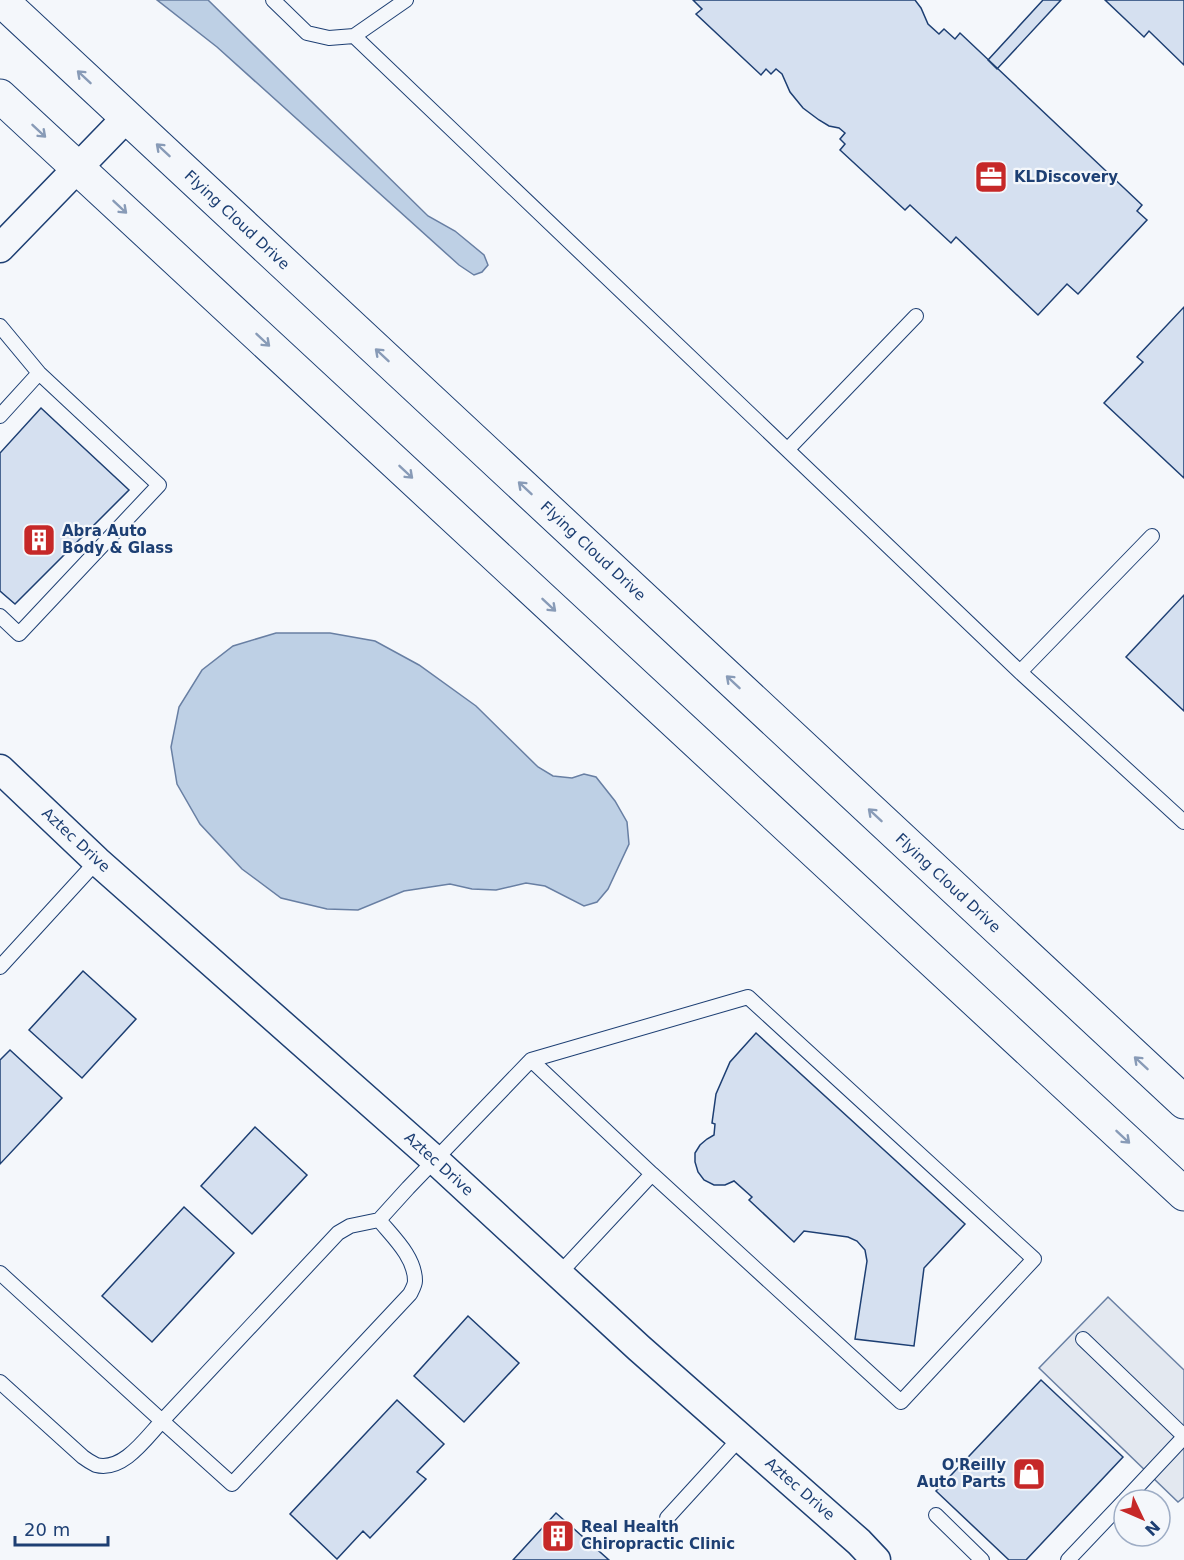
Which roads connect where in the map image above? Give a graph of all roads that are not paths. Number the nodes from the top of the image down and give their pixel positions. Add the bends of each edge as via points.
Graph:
1 (1, 0) edge
2 (273, 0) edge
3 (406, 0) edge
4 (354, 36) junction
5 (0, 96) edge
6 (127, 117) junction
7 (77, 167) junction
8 (0, 248) edge
9 (916, 316) dead end
10 (0, 326) edge
11 (39, 373) junction
12 (0, 416) edge
13 (788, 450) junction
14 (1152, 536) dead end
15 (0, 616) edge
16 (1020, 672) junction
17 (0, 770) edge
18 (1184, 822) edge
19 (97, 861) junction
20 (0, 967) edge
21 (531, 1060) junction
22 (1184, 1102) edge
23 (435, 1160) junction
24 (652, 1174) junction
25 (1184, 1194) edge
26 (379, 1220) junction
27 (0, 1273) edge
28 (559, 1275) junction
29 (1083, 1339) dead end
30 (0, 1382) edge
31 (162, 1421) junction
32 (741, 1437) junction
33 (1184, 1437) edge
34 (1136, 1488) edge
35 (1112, 1514) edge
36 (936, 1515) dead end
37 (668, 1518) dead end
38 (876, 1560) edge
39 (982, 1560) edge
40 (1068, 1560) edge

6 -> 1 main road, Flying Cloud Drive
2 - 4 lane via 307,33 329,38
3 - 4 lane
4 - 13 lane
5 -> 7 main road
6 - 7 street
22 -> 6 main road, Flying Cloud Drive
7 - 8 street
7 -> 25 main road
9 - 13 lane
10 - 11 lane
11 - 12 lane
11 - 15 lane via 159,485 19,634
13 - 16 lane
14 - 16 lane
16 - 18 lane
17 - 19 street, Aztec Drive
19 - 20 lane
19 - 23 street, Aztec Drive
21 - 23 lane
21 - 24 lane
21 - 24 lane via 748,997 1034,1259 901,1402
23 - 26 lane
23 - 28 street, Aztec Drive
24 - 28 lane
26 - 31 lane via 350,1226 338,1233
26 - 31 lane via 412,1264 415,1282 411,1294 232,1484
27 - 31 lane
28 - 32 street, Aztec Drive
29 - 33 lane
30 - 31 lane via 83,1458 95,1464 117,1464 128,1457
32 - 37 lane
32 - 38 street, Aztec Drive
33 - 34 lane
35 - 40 lane
36 - 39 lane

